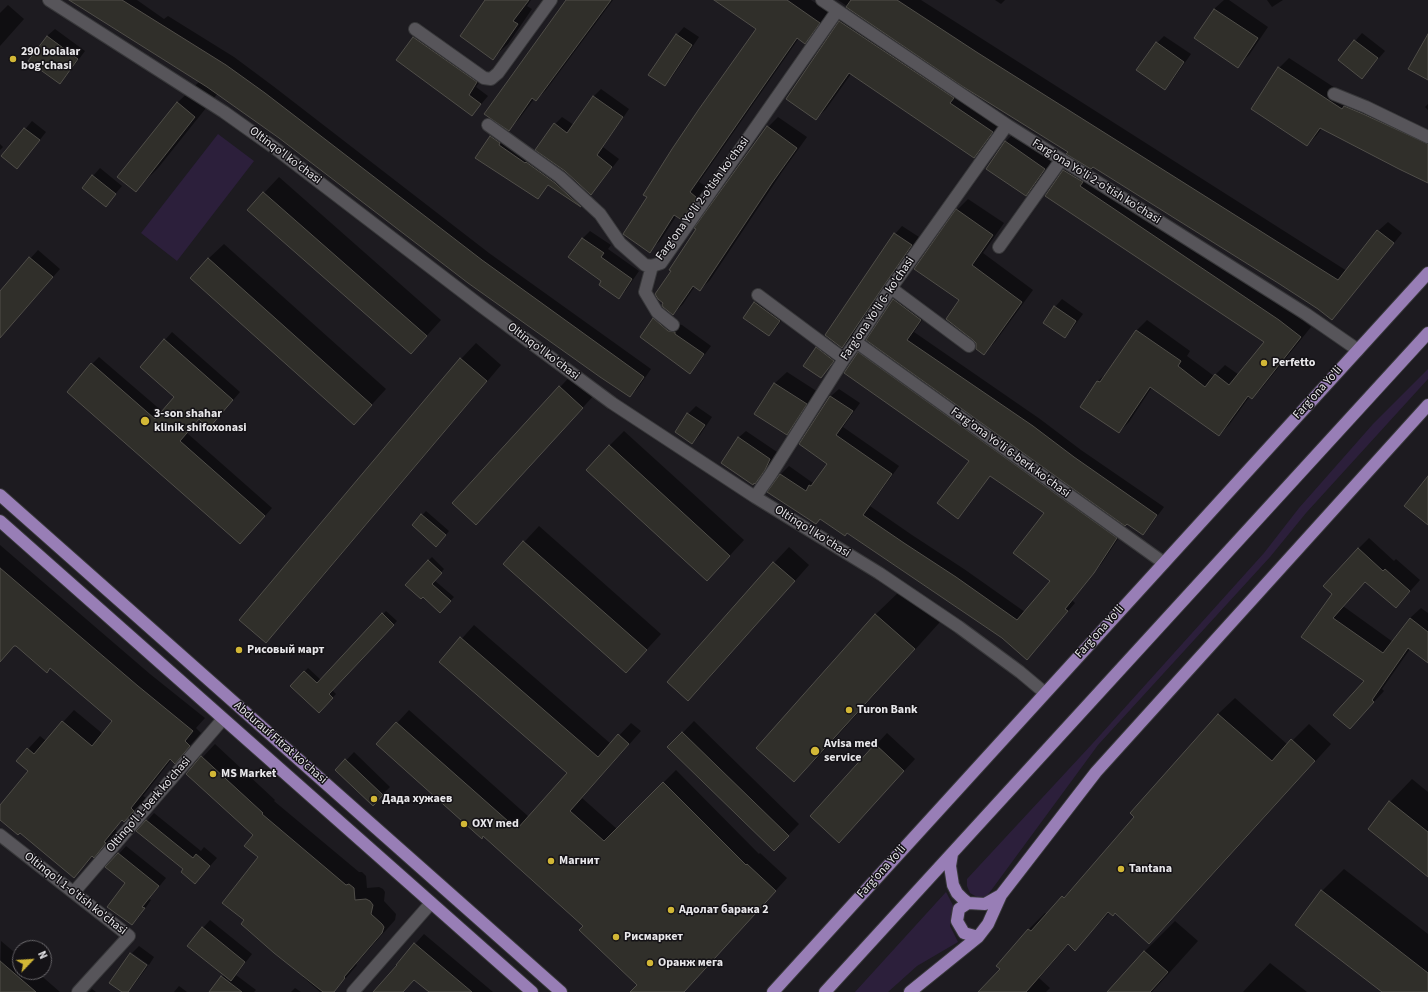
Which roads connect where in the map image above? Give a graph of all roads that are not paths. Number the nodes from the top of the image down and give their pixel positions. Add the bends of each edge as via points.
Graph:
1 (49, 0) edge
2 (551, 0) edge
3 (822, 0) edge
4 (837, 11) junction
5 (415, 29) dead end
6 (1334, 94) dead end
7 (488, 125) dead end
8 (1007, 125) junction
9 (1428, 137) edge
10 (1061, 160) junction
11 (999, 246) dead end
12 (652, 266) junction
13 (1428, 272) edge
14 (891, 288) junction
15 (758, 295) dead end
16 (673, 325) dead end
17 (1428, 333) edge
18 (856, 342) junction
19 (969, 346) dead end
20 (1358, 350) junction
21 (844, 359) junction
22 (1428, 405) edge
23 (0, 495) edge
24 (756, 497) junction
25 (0, 521) edge
26 (1164, 563) junction
27 (1045, 693) junction
28 (236, 704) junction
29 (223, 719) junction
30 (0, 835) edge
31 (952, 854) junction
32 (443, 888) junction
33 (74, 892) junction
34 (1002, 895) junction
35 (431, 903) junction
36 (968, 903) junction
37 (978, 937) junction
38 (78, 992) edge
39 (353, 992) edge
40 (532, 992) edge
41 (561, 992) edge
42 (773, 992) edge
43 (825, 992) edge
44 (910, 992) edge

1 - 24 street, Oltinqo'l ko'chasi via 224,112 612,403
2 - 5 street via 491,79 484,78
3 - 4 street, Farg'ona Yo'li 2-o'tish ko'chasi
4 - 8 street, Farg'ona Yo'li 2-o'tish ko'chasi
4 - 12 street, Farg'ona Yo'li 2-o'tish ko'chasi via 660,263
6 - 9 street
7 - 12 street, Farg'ona Yo'li 2-o'tish ko'chasi via 560,177 600,214 620,243 645,265
8 - 10 street, Farg'ona Yo'li 2-o'tish ko'chasi
8 - 14 street, Farg'ona Yo'li 6- ko'chasi
10 - 11 street
10 - 20 street, Farg'ona Yo'li 2-o'tish ko'chasi via 1306,314
12 - 16 street via 644,292 657,312
13 - 20 main road, Farg'ona Yo'li
14 - 18 street, Farg'ona Yo'li 6- ko'chasi
14 - 19 street
15 - 21 street
17 - 31 main road
18 - 21 street, Farg'ona Yo'li 6- ko'chasi
18 - 26 street, Farg'ona Yo'li 6-berk ko'chasi
20 - 26 main road, Farg'ona Yo'li
21 - 24 street, Farg'ona Yo'li 6- ko'chasi
22 - 34 main road via 1096,772
23 - 28 main road, Abdurauf Fitrat ko'chasi
24 - 27 street, Oltinqo'l ko'chasi via 879,573 959,627
25 - 29 main road, Abdurauf Fitrat ko'chasi
26 - 27 main road, Farg'ona Yo'li
27 - 42 main road, Farg'ona Yo'li
28 - 29 main road
28 - 32 main road, Abdurauf Fitrat ko'chasi
29 - 33 street, Oltinqo'l 1-berk ko'chasi
29 - 35 main road, Abdurauf Fitrat ko'chasi
30 - 33 street, Oltinqo'l 1-o'tish ko'chasi
31 - 36 main road via 950,866 953,885 957,893
31 - 43 main road
32 - 35 main road
32 - 41 main road, Abdurauf Fitrat ko'chasi
33 - 38 street, Oltinqo'l 1-o'tish ko'chasi via 129,936
34 - 36 main road via 985,904
34 - 37 main road via 988,924
35 - 39 street
35 - 40 main road, Abdurauf Fitrat ko'chasi
36 - 37 main road via 959,909 957,922 964,933
37 - 44 main road

